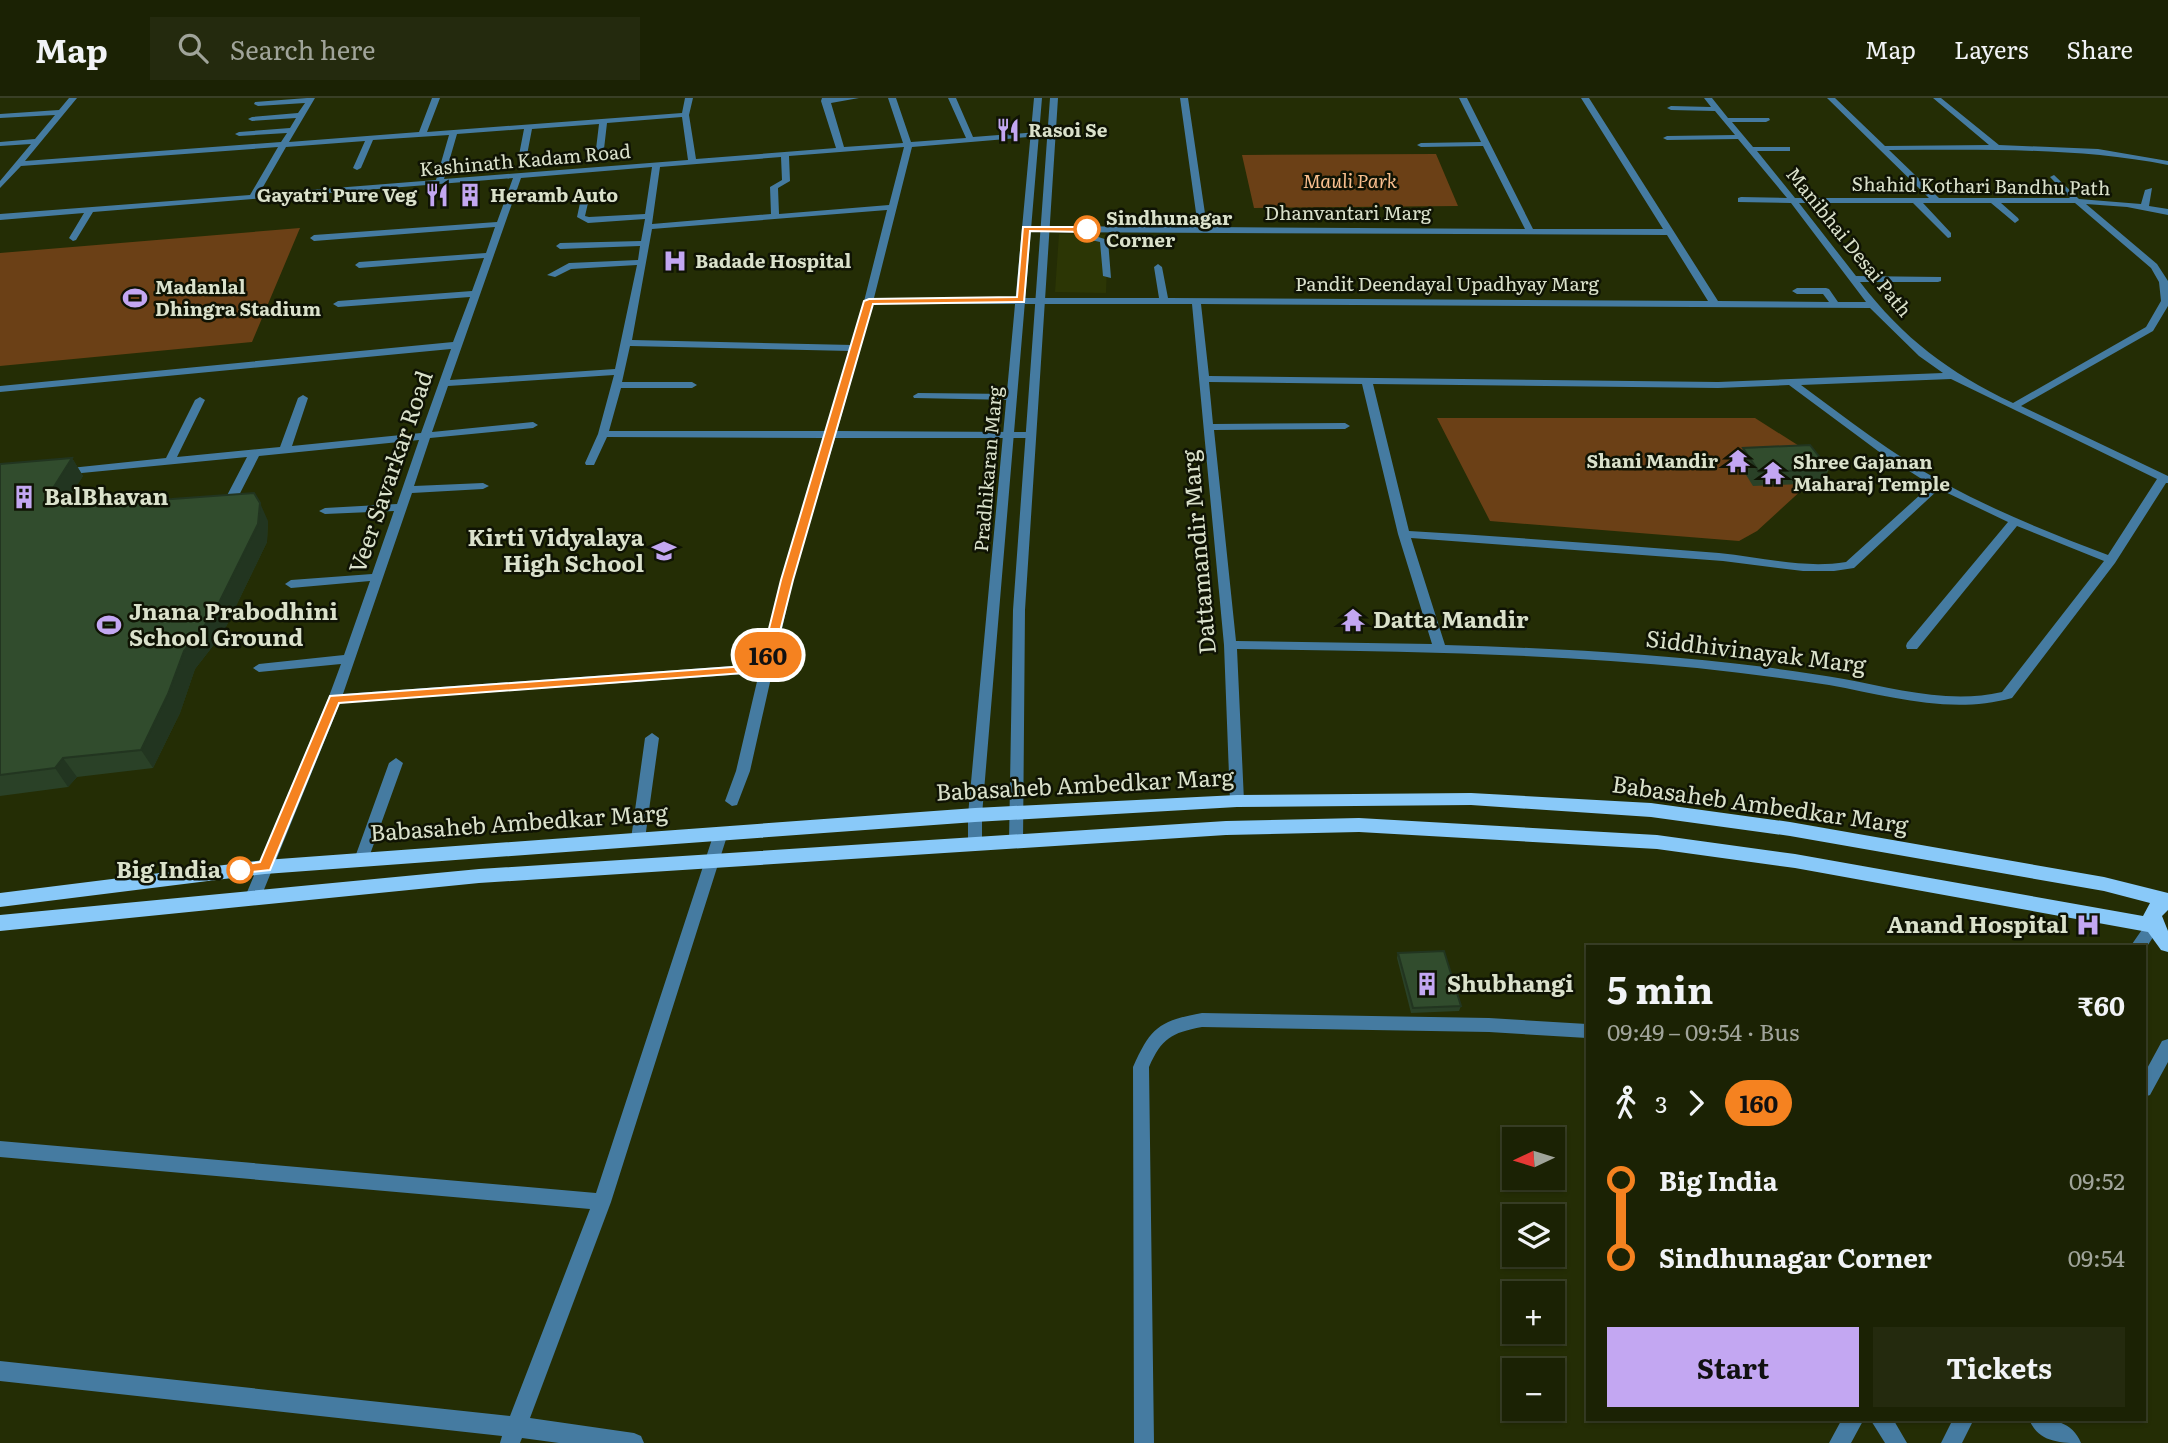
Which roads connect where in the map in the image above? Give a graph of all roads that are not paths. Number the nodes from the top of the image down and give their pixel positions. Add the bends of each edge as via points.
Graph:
1 (73, 98) edge
2 (436, 98) edge
3 (689, 98) edge
4 (855, 98) edge
5 (892, 98) edge
6 (952, 98) edge
7 (1038, 98) edge
8 (1054, 98) edge
9 (1184, 98) edge
10 (1463, 98) edge
11 (1585, 98) edge
12 (1708, 98) edge
13 (1831, 98) edge
14 (1937, 98) edge
15 (310, 99) edge
16 (825, 99) edge
17 (258, 104) dead end
18 (1671, 108) dead end
19 (1717, 109) junction
20 (61, 112) junction
21 (302, 115) junction
22 (685, 115) junction
23 (0, 116) edge
24 (252, 120) dead end
25 (1726, 120) junction
26 (1766, 120) dead end
27 (603, 121) junction
28 (528, 127) junction
29 (293, 130) junction
30 (454, 132) junction
31 (239, 134) dead end
32 (1052, 134) junction
33 (422, 135) junction
34 (1035, 135) junction
35 (1741, 137) junction
36 (370, 138) junction
37 (1667, 138) dead end
38 (971, 140) junction
39 (39, 141) junction
40 (0, 144) edge
41 (1486, 144) junction
42 (285, 145) junction
43 (908, 145) junction
44 (1421, 145) dead end
45 (1883, 148) junction
46 (1998, 148) junction
47 (600, 149) dead end
48 (1751, 149) junction
49 (1787, 149) dead end
50 (841, 150) junction
51 (523, 155) dead end
52 (785, 155) junction
53 (692, 162) junction
54 (2168, 163) edge
55 (20, 164) junction
56 (656, 165) junction
57 (357, 168) dead end
58 (518, 176) junction
59 (2054, 177) dead end
60 (439, 183) junction
61 (0, 187) edge
62 (2149, 190) dead end
63 (253, 197) junction
64 (1741, 200) dead end
65 (1793, 200) junction
66 (1915, 200) junction
67 (1936, 201) junction
68 (1993, 201) junction
69 (2077, 201) junction
70 (584, 204) dead end
71 (2144, 206) junction
72 (894, 207) junction
73 (90, 210) junction
74 (2168, 212) edge
75 (775, 216) junction
76 (0, 217) edge
77 (2015, 220) dead end
78 (649, 221) junction
79 (500, 225) junction
80 (1026, 229) junction
81 (1203, 230) junction
82 (1530, 231) junction
83 (1670, 232) junction
84 (1045, 233) junction
85 (1948, 235) dead end
86 (73, 238) dead end
87 (314, 238) dead end
88 (646, 243) junction
89 (560, 246) dead end
90 (489, 255) junction
91 (643, 262) junction
92 (359, 265) dead end
93 (1158, 267) dead end
94 (552, 275) dead end
95 (1108, 276) dead end
96 (1853, 279) junction
97 (1938, 279) dead end
98 (1797, 290) dead end
99 (475, 294) junction
100 (1021, 300) junction
101 (1039, 300) junction
102 (1164, 300) junction
103 (1196, 300) junction
104 (869, 301) junction
105 (1714, 303) junction
106 (338, 304) dead end
107 (1835, 304) junction
108 (1873, 305) junction
109 (627, 343) junction
110 (457, 345) junction
111 (857, 348) junction
112 (621, 372) junction
113 (1953, 376) junction
114 (1204, 379) junction
115 (1367, 382) junction
116 (444, 383) junction
117 (1792, 383) junction
118 (617, 385) junction
119 (692, 385) dead end
120 (0, 389) edge
121 (918, 396) dead end
122 (1012, 397) junction
123 (303, 398) dead end
124 (200, 400) dead end
125 (2014, 407) junction
126 (533, 425) dead end
127 (1345, 426) dead end
128 (1209, 427) junction
129 (603, 434) junction
130 (832, 434) junction
131 (426, 435) junction
132 (1008, 435) junction
133 (1030, 435) junction
134 (285, 449) junction
135 (255, 452) junction
136 (170, 461) junction
137 (590, 463) dead end
138 (55, 472) edge
139 (2166, 479) edge
140 (1938, 484) junction
141 (484, 486) dead end
142 (407, 490) junction
143 (401, 507) junction
144 (227, 508) edge
145 (326, 511) dead end
146 (2015, 522) junction
147 (1404, 534) junction
148 (2111, 560) junction
149 (377, 577) junction
150 (291, 584) dead end
151 (1230, 645) junction
152 (1912, 646) dead end
153 (1440, 648) junction
154 (348, 659) junction
155 (259, 668) dead end
156 (765, 668) junction
157 (335, 699) junction
158 (652, 738) dead end
159 (396, 763) dead end
160 (732, 801) dead end
161 (1237, 801) junction
162 (1016, 813) junction
163 (975, 815) junction
164 (720, 833) junction
165 (638, 839) junction
166 (1016, 842) junction
167 (975, 844) junction
168 (712, 859) junction
169 (361, 860) junction
170 (265, 867) junction
171 (253, 897) junction
172 (0, 900) edge
173 (2168, 901) edge
174 (0, 923) edge
175 (2153, 925) junction
176 (2168, 944) edge
177 (2139, 945) edge
178 (1586, 1031) edge
179 (2168, 1046) edge
180 (2146, 1086) edge
181 (0, 1149) edge
182 (601, 1202) junction
183 (0, 1371) edge
184 (1853, 1421) edge
185 (1881, 1421) edge
186 (1963, 1421) edge
187 (2042, 1421) edge
188 (514, 1435) edge
189 (634, 1443) edge
190 (1144, 1443) edge
191 (1839, 1443) edge
192 (1896, 1443) edge
193 (1951, 1443) edge
194 (2071, 1443) edge

1 - 20 street
2 - 33 street
3 - 22 street
4 - 16 street
5 - 43 street
6 - 38 street
7 - 34 street, Pradhikaran Marg
8 - 32 street, Pradhikaran Marg
9 - 81 street
10 - 41 street
11 - 83 street
12 - 19 street, Manibhai Desai Path
13 - 45 street
14 - 46 street
15 - 17 street
15 - 21 street
16 - 50 street
18 - 19 street
19 - 25 street, Manibhai Desai Path
20 - 23 street
20 - 39 street
21 - 24 street
21 - 29 street
22 - 27 street
22 - 53 street
25 - 26 street
25 - 35 street, Manibhai Desai Path
27 - 28 street
27 - 47 street
28 - 30 street
28 - 51 street
29 - 31 street
29 - 42 street
30 - 33 street
30 - 60 street
32 - 34 street, Kashinath Kadam Road
32 - 84 street, Pradhikaran Marg
33 - 36 street
34 - 38 street, Kashinath Kadam Road
34 - 80 street, Pradhikaran Marg
35 - 37 street
35 - 48 street, Manibhai Desai Path
36 - 42 street
36 - 57 street
38 - 43 street, Kashinath Kadam Road
39 - 40 street
39 - 55 street
41 - 44 street
41 - 82 street
42 - 55 street
42 - 63 street
43 - 50 street, Kashinath Kadam Road
43 - 72 street
45 - 46 street
45 - 67 street
46 - 54 street via 2120,153
48 - 49 street
48 - 65 street, Manibhai Desai Path
50 - 52 street, Kashinath Kadam Road
52 - 53 street, Kashinath Kadam Road
52 - 75 street via 786,181 774,187
53 - 56 street, Kashinath Kadam Road
55 - 61 street
56 - 58 street, Kashinath Kadam Road
56 - 78 street
58 - 60 street, Kashinath Kadam Road
58 - 79 street, Veer Savarkar Road
59 - 69 street
60 - 63 street, Kashinath Kadam Road
62 - 71 street
63 - 73 street, Kashinath Kadam Road
64 - 65 street, Shahid Kothari Bandhu Path
65 - 66 street, Shahid Kothari Bandhu Path
65 - 96 street, Manibhai Desai Path
66 - 67 street, Shahid Kothari Bandhu Path
66 - 85 street
67 - 68 street, Shahid Kothari Bandhu Path
68 - 69 street, Shahid Kothari Bandhu Path
68 - 77 street
69 - 71 street, Shahid Kothari Bandhu Path
69 - 125 street via 2154,267 2164,282 2166,301 2150,329
70 - 78 street via 581,216 588,220
71 - 74 street, Shahid Kothari Bandhu Path
72 - 75 street
72 - 104 street
73 - 76 street, Kashinath Kadam Road
73 - 86 street
75 - 78 street
78 - 88 street
79 - 87 street
79 - 90 street, Veer Savarkar Road
80 - 84 street, Dhanvantari Marg
80 - 100 street, Pradhikaran Marg
81 - 82 street, Dhanvantari Marg
81 - 84 street, Dhanvantari Marg
82 - 83 street, Dhanvantari Marg
83 - 105 street
84 - 95 street via 1101,237
84 - 101 street, Pradhikaran Marg
88 - 89 street
88 - 91 street
90 - 92 street
90 - 99 street, Veer Savarkar Road
91 - 94 street via 569,266
91 - 109 street
93 - 102 street
96 - 97 street
96 - 108 street, Manibhai Desai Path
98 - 107 street via 1826,291
99 - 106 street
99 - 110 street, Veer Savarkar Road
100 - 101 street, Pandit Deendayal Upadhyay Marg
100 - 104 street, Pandit Deendayal Upadhyay Marg
100 - 122 street, Pradhikaran Marg
101 - 102 street, Pandit Deendayal Upadhyay Marg
101 - 133 street, Pradhikaran Marg
102 - 103 street, Pandit Deendayal Upadhyay Marg
103 - 105 street, Pandit Deendayal Upadhyay Marg
103 - 114 street, Dattamandir Marg
104 - 111 street
105 - 107 street, Pandit Deendayal Upadhyay Marg
107 - 108 street, Pandit Deendayal Upadhyay Marg
108 - 113 street, Manibhai Desai Path via 1922,354
109 - 111 street
109 - 112 street
110 - 116 street, Veer Savarkar Road
110 - 120 street
111 - 130 street
112 - 116 street
112 - 118 street
113 - 117 street
113 - 125 street, Manibhai Desai Path
114 - 115 street
114 - 128 street, Dattamandir Marg
115 - 117 street
115 - 147 street
116 - 131 street, Veer Savarkar Road
117 - 140 street via 1885,452
118 - 119 street
118 - 129 street
121 - 122 street
122 - 132 street, Pradhikaran Marg
123 - 134 street
124 - 136 street
125 - 139 street, Manibhai Desai Path
126 - 131 street
127 - 128 street
128 - 151 street, Dattamandir Marg
129 - 130 street
129 - 137 street
130 - 132 street
130 - 156 street
131 - 134 street
131 - 142 street, Veer Savarkar Road
132 - 133 street
132 - 163 street, Pradhikaran Marg
133 - 162 street, Pradhikaran Marg via 1019,610
134 - 135 street
135 - 136 street
135 - 144 street
136 - 138 street
139 - 148 street, Siddhivinayak Marg
140 - 146 street
140 - 147 street via 1850,565 1837,568
141 - 142 street
142 - 143 street, Veer Savarkar Road
143 - 145 street
143 - 149 street, Veer Savarkar Road
146 - 148 street
146 - 152 street
147 - 153 street
148 - 153 street, Siddhivinayak Marg via 2007,695 1992,700 1952,702 1820,679 1656,660
149 - 150 street
149 - 154 street, Veer Savarkar Road
151 - 153 street, Siddhivinayak Marg
151 - 161 street, Dattamandir Marg
154 - 155 street
154 - 157 street, Veer Savarkar Road
156 - 157 street
156 - 160 street
157 - 170 street, Veer Savarkar Road
158 - 165 street
159 - 169 street
161 - 162 main road, Babasaheb Ambedkar Marg
161 - 173 main road, Babasaheb Ambedkar Marg via 1471,799 1651,810 2039,872
162 - 163 main road, Babasaheb Ambedkar Marg
162 - 166 street, Pradhikaran Marg
163 - 164 main road, Babasaheb Ambedkar Marg
163 - 167 street, Pradhikaran Marg
164 - 165 main road, Babasaheb Ambedkar Marg
164 - 168 street
165 - 169 main road, Babasaheb Ambedkar Marg
166 - 167 main road
166 - 175 main road via 1226,828 1359,825 1657,842 1795,861
167 - 168 main road
168 - 171 main road
168 - 182 street
169 - 170 main road, Babasaheb Ambedkar Marg
170 - 171 street, Veer Savarkar Road
170 - 172 main road, Babasaheb Ambedkar Marg
171 - 174 main road
173 - 175 main road via 2153,911
175 - 176 main road
175 - 177 street
178 - 190 street via 1202,1020 1174,1025 1154,1038 1141,1066
179 - 180 street
181 - 182 street
182 - 188 street
183 - 188 street
184 - 191 street
185 - 192 street
186 - 193 street
187 - 194 street
188 - 189 street

